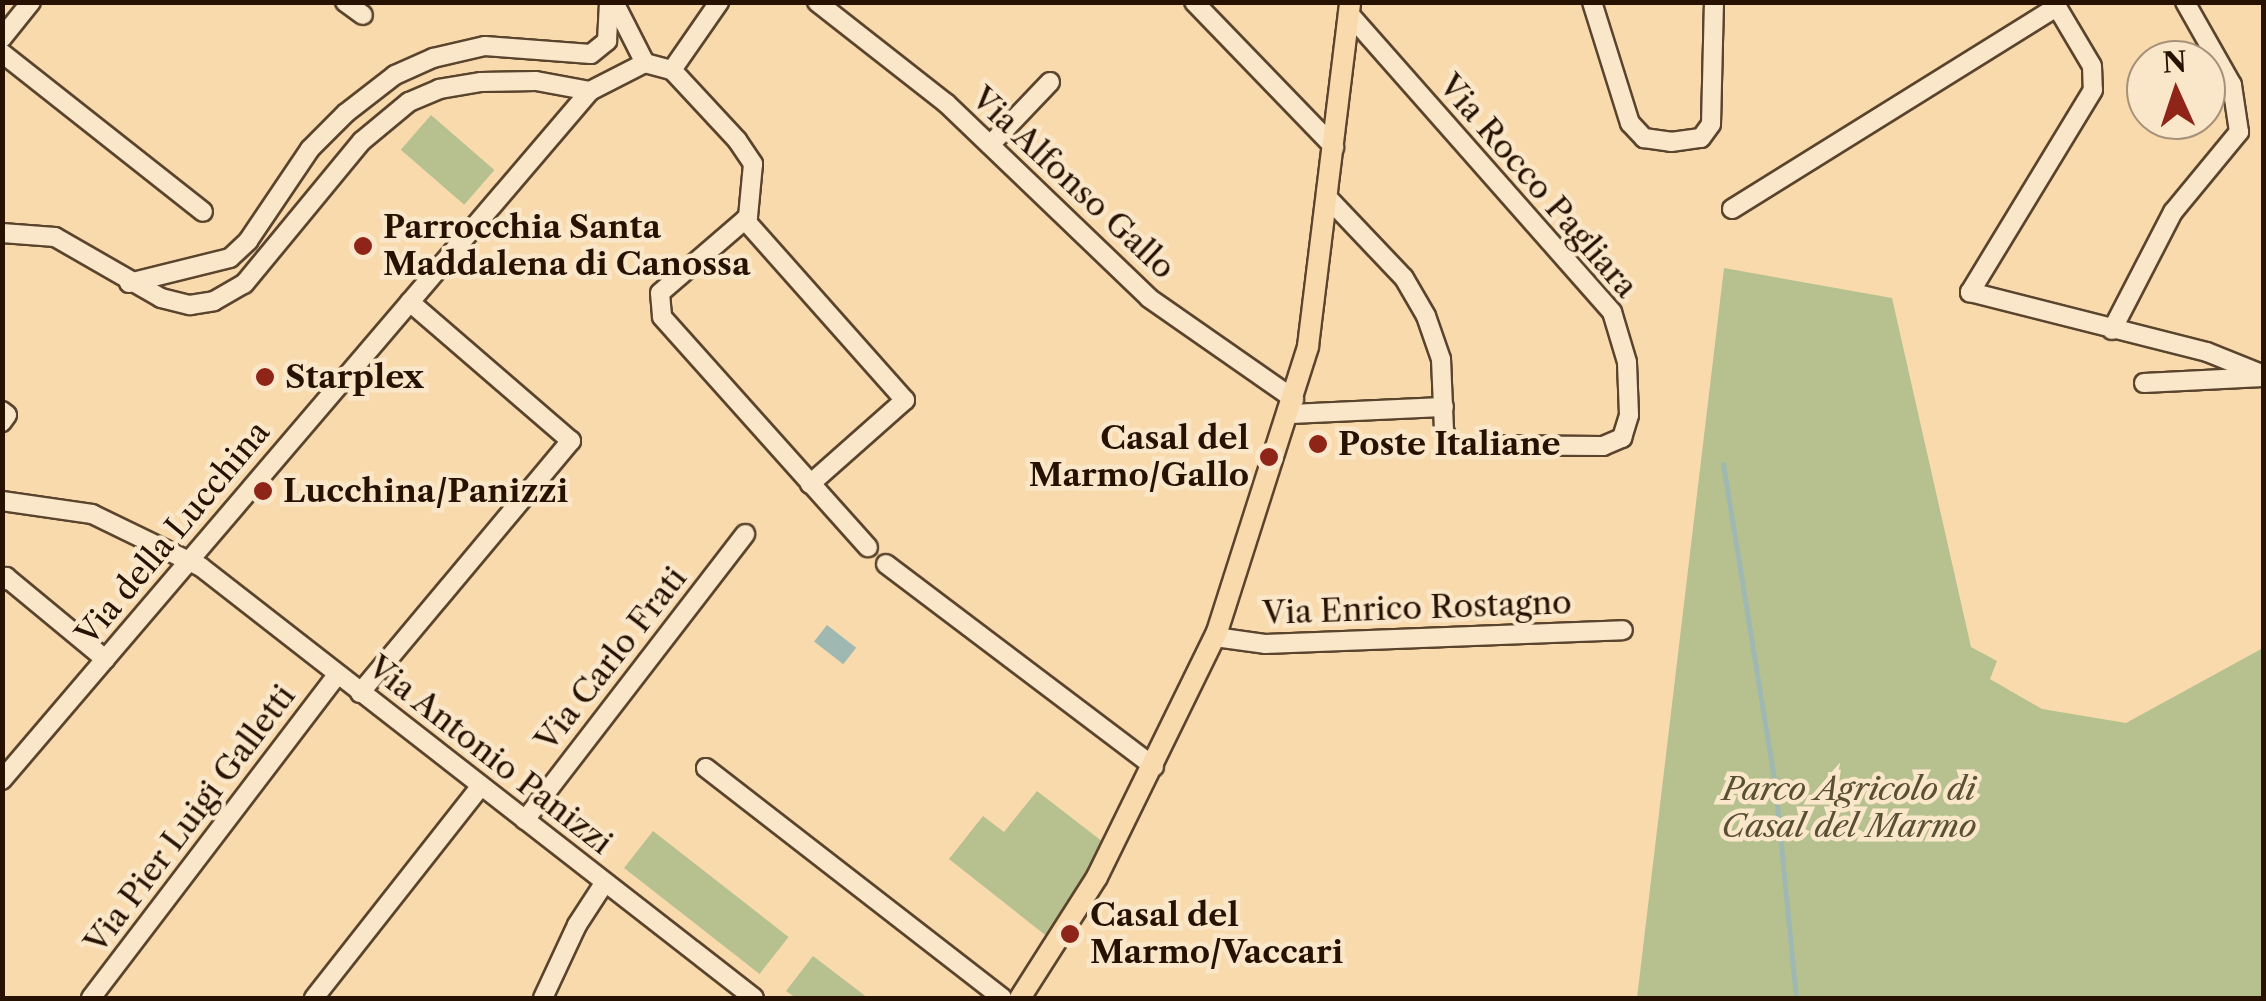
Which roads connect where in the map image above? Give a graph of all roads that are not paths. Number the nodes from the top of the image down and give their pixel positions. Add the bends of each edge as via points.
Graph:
1 (31, 2) edge
2 (345, 2) edge
3 (612, 2) edge
4 (719, 2) edge
5 (816, 2) edge
6 (1194, 2) edge
7 (1592, 2) edge
8 (1714, 2) edge
9 (2185, 2) edge
10 (2055, 5) edge
11 (1349, 8) edge
12 (363, 15) dead end
13 (2, 38) edge
14 (2, 53) edge
15 (433, 58) junction
16 (645, 64) junction
17 (672, 70) junction
18 (1050, 82) dead end
19 (439, 89) junction
20 (590, 91) junction
21 (990, 145) junction
22 (1334, 147) junction
23 (1328, 198) junction
24 (1732, 209) dead end
25 (204, 212) dead end
26 (746, 220) junction
27 (2, 233) edge
28 (129, 283) junction
29 (410, 302) junction
30 (2112, 330) junction
31 (2264, 376) edge
32 (2144, 383) dead end
33 (1291, 407) junction
34 (1444, 407) junction
35 (810, 484) junction
36 (2, 501) edge
37 (745, 534) dead end
38 (868, 547) dead end
39 (190, 560) junction
40 (886, 564) dead end
41 (2, 581) edge
42 (1623, 630) dead end
43 (1215, 636) junction
44 (105, 659) junction
45 (337, 675) junction
46 (360, 693) junction
47 (1154, 767) junction
48 (706, 768) dead end
49 (2, 780) edge
50 (480, 788) junction
51 (525, 820) junction
52 (605, 882) junction
53 (91, 998) edge
54 (314, 998) edge
55 (543, 998) edge
56 (754, 998) edge
57 (1002, 998) edge
58 (1020, 998) edge

1 - 13 street
2 - 12 street
3 - 15 street via 607,41 591,54 499,46
3 - 16 street
4 - 17 street
5 - 21 street, Via Alfonso Gallo
6 - 22 street
7 - 8 street via 1630,123 1639,135 1664,142 1697,140 1711,124
9 - 30 street via 2232,84 2240,132 2173,212
10 - 24 street
10 - 30 street via 2092,66 2094,90 1971,284 1972,294
11 - 22 main road
11 - 34 street, Via Rocco Pagliara via 1591,284 1612,312 1625,350 1628,423 1609,446 1454,447 1445,436
14 - 25 street
15 - 19 street
15 - 28 street via 395,75 334,124 230,258
16 - 17 street
16 - 20 street, Via della Lucchina
17 - 26 street via 752,161
18 - 21 street
19 - 20 street via 508,81
19 - 28 street via 397,110 362,141 236,291 190,305
20 - 29 street, Via della Lucchina
21 - 33 street, Via Alfonso Gallo via 1148,298
22 - 23 main road
23 - 33 main road via 1314,318
23 - 34 street, Via Rocco Pagliara via 1418,300 1442,359
26 - 35 street via 660,294 665,322
26 - 35 street via 905,400
27 - 28 street via 55,237
29 - 39 street, Via della Lucchina
29 - 46 street via 571,442
30 - 31 street via 2208,352
31 - 32 street
33 - 34 street
33 - 43 main road
35 - 38 street
36 - 39 street, Via Antonio Panizzi via 92,514
37 - 51 street, Via Carlo Frati
39 - 44 street, Via della Lucchina
39 - 45 street, Via Antonio Panizzi
40 - 47 street
41 - 44 street via 6,577
42 - 43 street, Via Enrico Rostagno via 1265,644
43 - 47 main road
44 - 49 street, Via della Lucchina
45 - 46 street, Via Antonio Panizzi
45 - 53 street, Via Pier Luigi Galletti
46 - 50 street, Via Antonio Panizzi
47 - 58 main road via 1097,877
48 - 57 street
50 - 51 street, Via Antonio Panizzi
50 - 54 street
51 - 52 street, Via Antonio Panizzi
52 - 55 street
52 - 56 street, Via Antonio Panizzi

